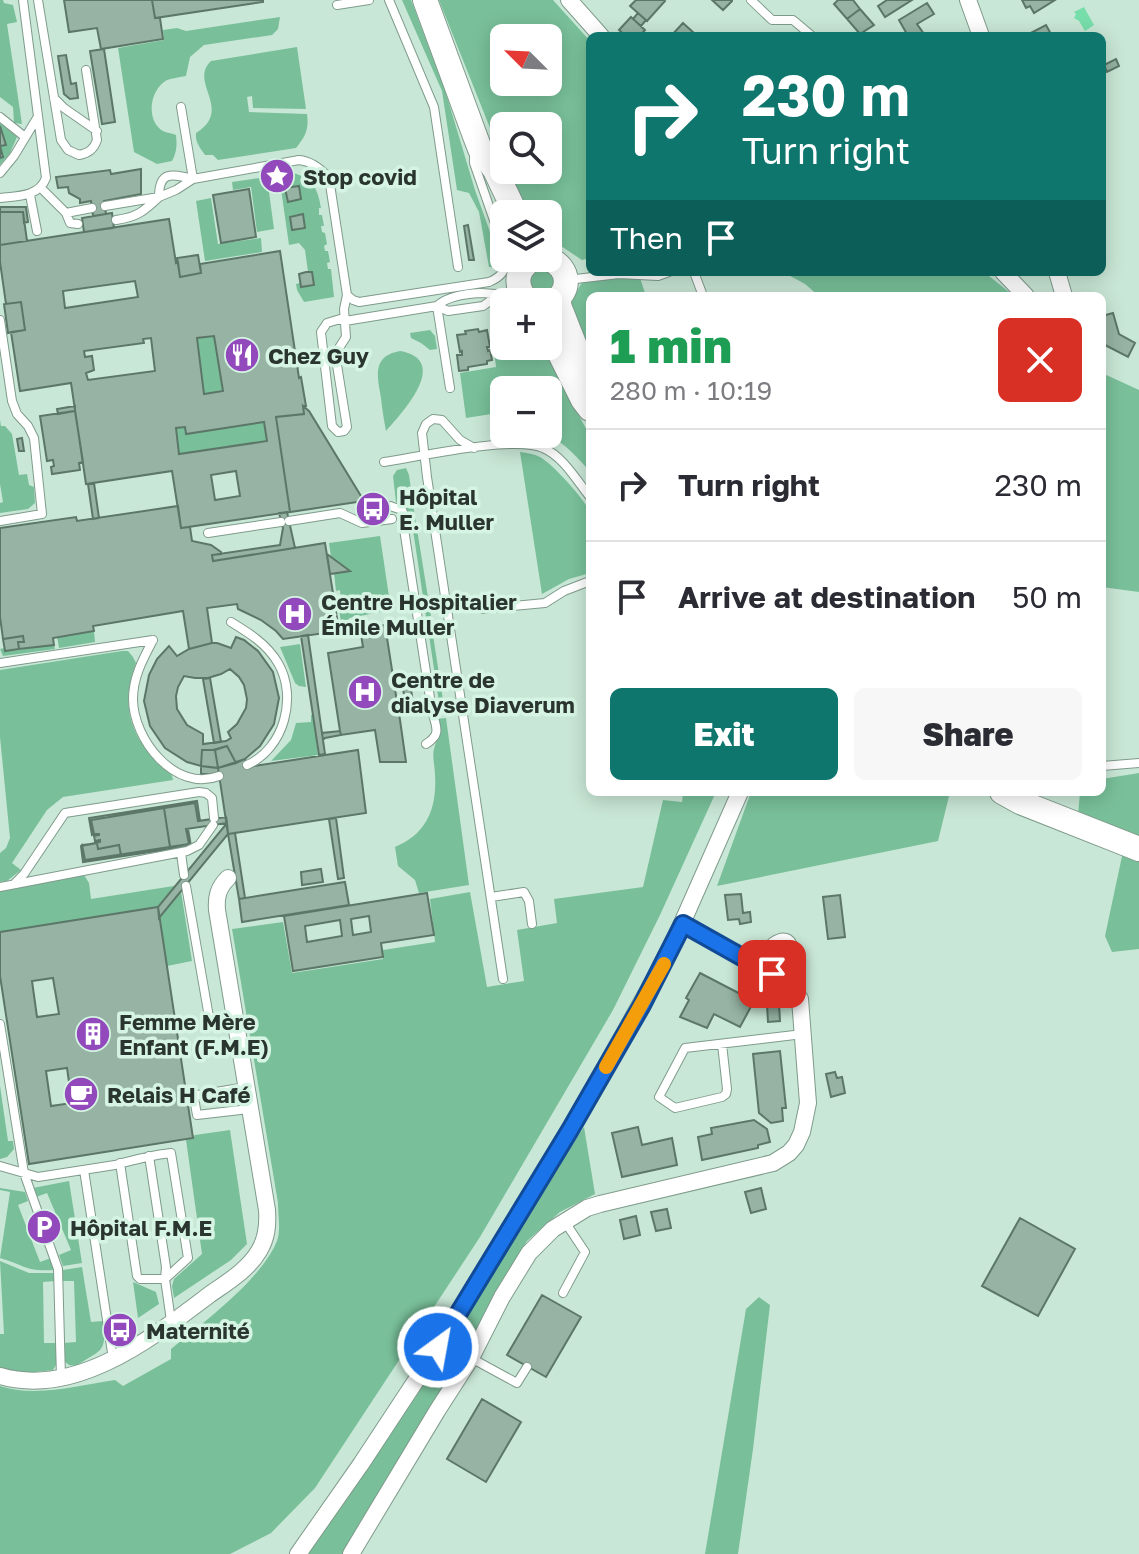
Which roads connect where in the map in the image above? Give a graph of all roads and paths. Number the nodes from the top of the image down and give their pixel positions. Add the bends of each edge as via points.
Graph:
1 (23, 0) edge
2 (38, 0) edge
3 (368, 0) edge
4 (389, 0) edge
5 (425, 0) edge
6 (569, 0) edge
7 (751, 0) edge
8 (968, 0) edge
9 (337, 5) dead end
10 (597, 32) edge
11 (807, 32) edge
12 (980, 32) edge
13 (86, 70) dead end
14 (54, 98) junction
15 (181, 107) dead end
16 (0, 117) edge
17 (38, 117) junction
18 (97, 132) junction
19 (25, 137) junction
20 (478, 142) junction
21 (0, 173) edge
22 (193, 179) junction
23 (41, 188) junction
24 (30, 195) junction
25 (159, 197) junction
26 (0, 198) edge
27 (496, 200) edge
28 (509, 200) edge
29 (105, 206) dead end
30 (92, 208) dead end
31 (490, 209) edge
32 (66, 213) junction
33 (116, 220) dead end
34 (78, 224) dead end
35 (37, 231) dead end
36 (458, 267) dead end
37 (518, 275) edge
38 (613, 276) edge
39 (1007, 276) edge
40 (1022, 292) edge
41 (562, 293) edge
42 (347, 295) junction
43 (437, 306) junction
44 (562, 314) edge
45 (0, 320) edge
46 (345, 321) junction
47 (562, 358) edge
48 (586, 374) edge
49 (450, 388) dead end
50 (586, 404) edge
51 (474, 448) junction
52 (424, 456) junction
53 (384, 462) dead end
54 (586, 492) edge
55 (390, 506) dead end
56 (392, 519) dead end
57 (0, 521) edge
58 (208, 533) dead end
59 (586, 583) edge
60 (482, 609) dead end
61 (231, 622) dead end
62 (0, 663) edge
63 (426, 744) dead end
64 (1139, 763) edge
65 (247, 765) dead end
66 (1106, 766) edge
67 (219, 776) dead end
68 (198, 779) junction
69 (199, 792) junction
70 (738, 796) edge
71 (1011, 796) edge
72 (1139, 849) edge
73 (181, 853) junction
74 (184, 875) dead end
75 (228, 878) dead end
76 (14, 884) junction
77 (186, 886) dead end
78 (0, 887) edge
79 (491, 897) junction
80 (532, 924) dead end
81 (683, 924) junction
82 (755, 964) junction
83 (503, 979) dead end
84 (794, 987) junction
85 (235, 1017) junction
86 (0, 1024) edge
87 (803, 1034) junction
88 (722, 1044) junction
89 (246, 1087) junction
90 (249, 1109) junction
91 (149, 1156) junction
92 (120, 1163) junction
93 (0, 1166) edge
94 (84, 1170) junction
95 (24, 1173) junction
96 (565, 1222) junction
97 (165, 1279) junction
98 (563, 1293) dead end
99 (172, 1323) junction
100 (471, 1358) junction
101 (113, 1360) junction
102 (527, 1367) dead end
103 (0, 1376) edge
104 (61, 1377) junction
105 (298, 1554) edge
106 (351, 1554) edge

1 - 17 lane
2 - 14 lane
3 - 9 lane
4 - 36 lane via 434,107
5 - 20 main road
6 - 10 street
7 - 11 lane via 772,20 793,20
8 - 12 street
13 - 18 lane
14 - 18 lane
14 - 18 lane via 61,140 68,150 79,155 90,151
15 - 22 lane
16 - 19 lane
17 - 19 lane
17 - 23 lane via 46,178
19 - 21 lane
20 - 27 main road
20 - 28 main road
20 - 31 lane via 474,163
22 - 25 lane
22 - 25 lane via 165,176
22 - 42 lane via 299,160 323,172 329,178
23 - 24 lane
23 - 32 lane
24 - 26 lane
24 - 35 lane
25 - 29 lane
25 - 33 lane via 144,212
30 - 32 lane
32 - 34 lane via 70,223
37 - 42 lane via 506,267 489,282 359,302
37 - 43 lane via 483,306 448,311
38 - 41 lane
39 - 40 street
42 - 46 lane
43 - 46 lane
43 - 49 lane
44 - 48 main road
45 - 57 lane via 12,401 34,438 42,514
46 - 46 lane via 327,323 321,332 332,426 338,432 347,427 336,359 346,337
47 - 50 main road
51 - 52 lane
51 - 52 lane via 442,420 433,419 422,433
51 - 54 lane via 539,446 552,453
52 - 53 lane
52 - 79 lane
55 - 63 lane via 405,517 437,731
56 - 58 lane via 362,523 340,513
59 - 60 lane via 545,603
61 - 65 lane via 267,647 279,665 287,700 279,734 259,760
62 - 68 lane via 153,640 136,679 138,729 170,767
64 - 66 lane
67 - 68 lane
68 - 69 lane
69 - 73 lane via 212,798 213,822 199,845
69 - 76 lane via 65,813
70 - 81 street
71 - 72 main road
73 - 74 lane
73 - 76 lane
75 - 85 street via 218,892 217,910
76 - 78 lane
77 - 85 lane via 209,1017
79 - 80 lane via 524,892
79 - 83 lane
81 - 82 street
81 - 105 street via 642,1005 491,1261
82 - 84 street
82 - 84 lane via 775,940 789,939 794,946
84 - 87 street
85 - 89 street
86 - 95 lane
87 - 88 lane
87 - 96 street via 808,1103 802,1132 789,1153 773,1163 587,1208
88 - 88 lane via 685,1048 659,1097 675,1108 726,1094
89 - 90 street
89 - 90 lane via 194,1098 200,1116
90 - 99 street via 267,1210 265,1239 254,1259
91 - 92 lane
91 - 97 lane
91 - 97 lane via 172,1154 188,1258
92 - 94 lane
92 - 97 lane via 137,1276
93 - 95 lane
94 - 95 lane via 38,1177
94 - 101 lane
95 - 104 lane via 58,1269
96 - 98 lane via 585,1252
96 - 100 street via 529,1253
97 - 99 lane
99 - 101 street
100 - 102 lane via 517,1383
100 - 106 street
101 - 104 street
103 - 104 street

